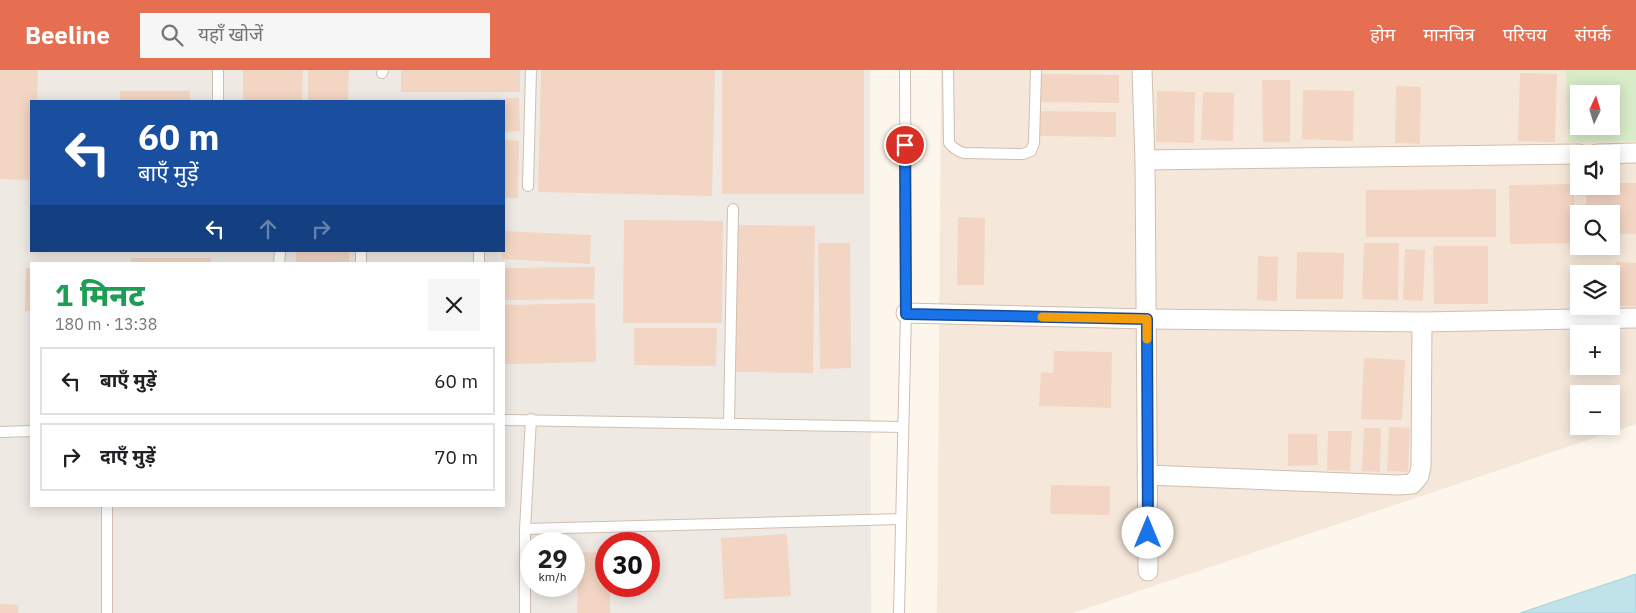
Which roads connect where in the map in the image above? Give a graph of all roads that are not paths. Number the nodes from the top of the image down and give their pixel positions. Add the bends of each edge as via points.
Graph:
1 (218, 70) edge
2 (531, 70) edge
3 (905, 70) edge
4 (948, 70) edge
5 (1036, 70) edge
6 (1142, 70) edge
7 (218, 100) edge
8 (1620, 153) edge
9 (1636, 153) edge
10 (1570, 154) edge
11 (1145, 160) junction
12 (528, 186) dead end
13 (733, 209) dead end
14 (906, 314) junction
15 (1636, 318) edge
16 (1147, 319) junction
17 (1422, 322) junction
18 (531, 419) junction
19 (505, 420) edge
20 (729, 423) junction
21 (903, 427) junction
22 (0, 432) edge
23 (30, 432) edge
24 (1148, 475) junction
25 (107, 507) edge
26 (901, 519) junction
27 (525, 529) junction
28 (1148, 571) dead end
29 (107, 613) edge
30 (525, 613) edge
31 (899, 613) edge

1 - 7 lane
2 - 12 lane
3 - 14 lane
4 - 5 lane via 951,146 964,153 1028,154 1034,143
6 - 11 street
8 - 9 street
10 - 11 street
11 - 16 street
13 - 20 lane
14 - 16 street
14 - 21 lane
15 - 17 street
16 - 17 street
16 - 24 street
17 - 24 street via 1420,466 1419,476 1412,484
18 - 19 lane
18 - 20 lane
18 - 27 lane
20 - 21 lane
21 - 26 lane
22 - 23 lane
24 - 28 street
25 - 29 lane
26 - 27 lane
26 - 31 lane
27 - 30 lane

